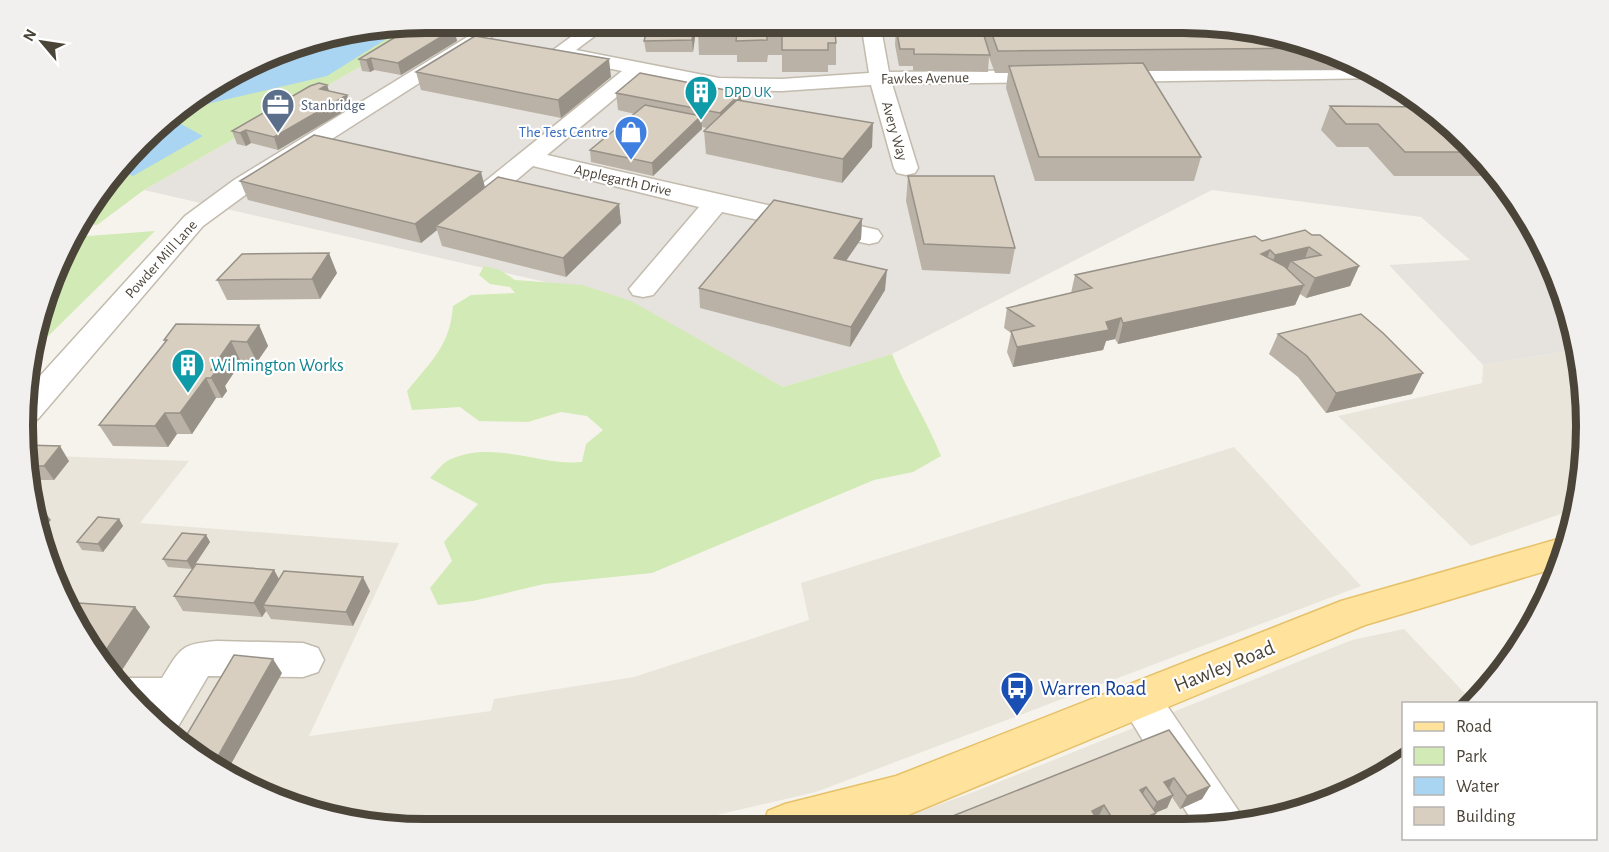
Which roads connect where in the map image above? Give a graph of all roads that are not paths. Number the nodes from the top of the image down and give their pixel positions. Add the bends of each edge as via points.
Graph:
1 (487, 33) edge
2 (587, 33) edge
3 (872, 33) edge
4 (478, 39) junction
5 (513, 45) edge
6 (536, 49) edge
7 (558, 52) junction
8 (639, 68) junction
9 (1357, 74) edge
10 (880, 78) junction
11 (529, 158) junction
12 (906, 168) dead end
13 (489, 188) edge
14 (716, 203) junction
15 (869, 236) dead end
16 (643, 289) dead end
17 (34, 403) edge
18 (1554, 553) edge
19 (303, 660) dead end
20 (1140, 701) junction
21 (147, 703) edge
22 (166, 710) edge
23 (1215, 817) edge
24 (816, 819) edge

1 - 4 street, Powder Mill Lane
2 - 7 street
3 - 10 street, Avery Way
4 - 5 street
4 - 17 street, Powder Mill Lane via 243,185 194,221
6 - 7 street, Fawkes Avenue
7 - 8 street, Fawkes Avenue
8 - 10 street, Fawkes Avenue via 719,84 782,85
8 - 11 street
9 - 10 street, Fawkes Avenue
10 - 12 street, Avery Way
11 - 13 street
11 - 14 street, Applegarth Drive
14 - 15 street, Applegarth Drive
14 - 16 street
18 - 20 main road, Hawley Road via 1355,612
19 - 22 street via 196,660
20 - 23 street
20 - 24 main road, Hawley Road via 896,798
21 - 22 street

